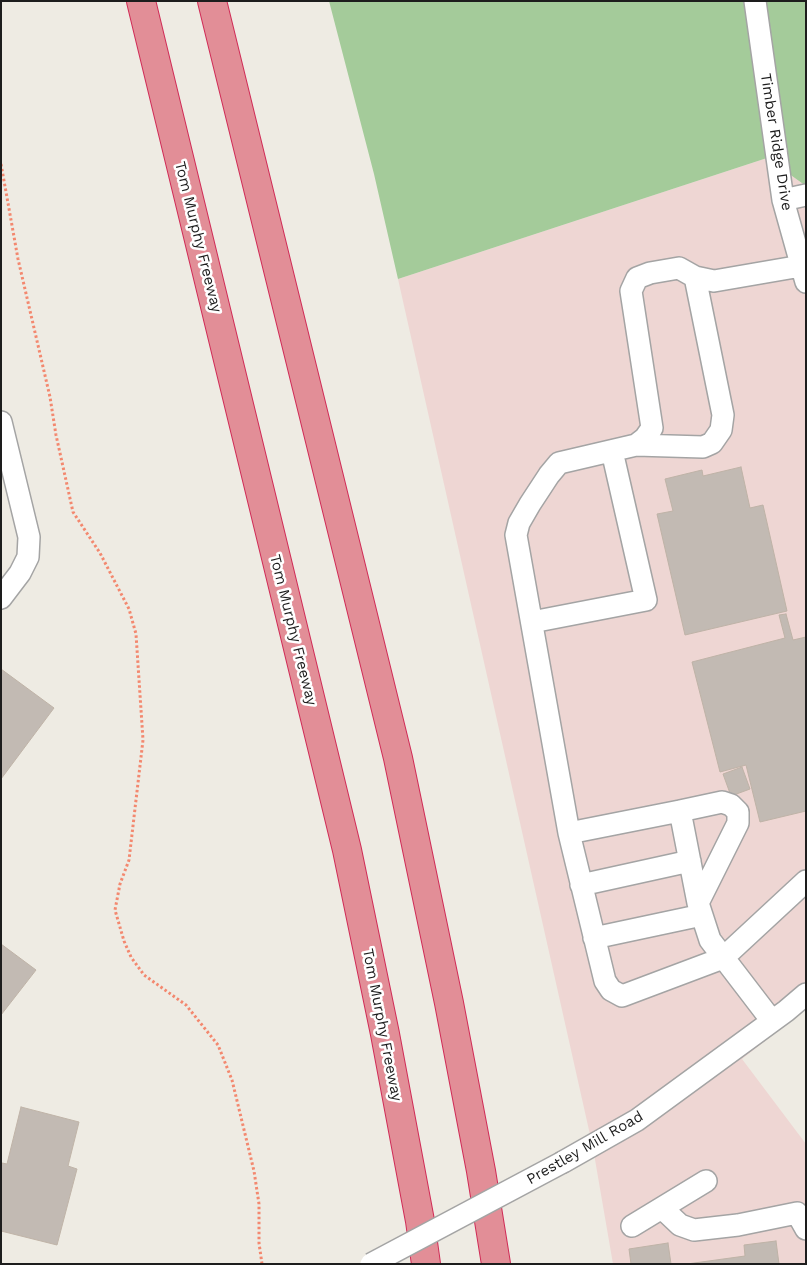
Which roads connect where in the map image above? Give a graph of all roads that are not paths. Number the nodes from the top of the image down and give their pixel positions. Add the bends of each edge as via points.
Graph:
1 (140, 1) edge
2 (212, 1) edge
3 (755, 1) edge
4 (806, 195) edge
5 (783, 200) junction
6 (804, 274) edge
7 (695, 276) junction
8 (1, 422) edge
9 (636, 446) junction
10 (612, 451) junction
11 (1, 598) edge
12 (532, 622) junction
13 (680, 810) junction
14 (569, 833) junction
15 (690, 861) junction
16 (806, 881) edge
17 (581, 885) junction
18 (700, 909) junction
19 (594, 938) junction
20 (723, 958) junction
21 (806, 994) edge
22 (806, 1001) edge
23 (779, 1016) junction
24 (706, 1181) dead end
25 (662, 1208) junction
26 (632, 1226) dead end
27 (806, 1229) edge
28 (371, 1264) edge
29 (426, 1264) edge
30 (496, 1264) edge

1 - 29 highway, Tom Murphy Freeway via 347,850 385,1034
2 - 30 highway via 398,758 451,1013
3 - 5 street, Timber Ridge Drive
4 - 5 street
5 - 6 street, Timber Ridge Drive
6 - 7 street via 714,281
7 - 9 street via 678,268 650,273 637,278 631,291 652,428
7 - 9 street via 723,415 721,430 712,442 703,447
8 - 11 street via 29,537 28,557
9 - 10 street
10 - 12 street via 559,463 519,523 516,535
10 - 12 street via 646,600
12 - 14 street
13 - 14 street
13 - 15 street
13 - 18 street via 722,802 738,812 738,823
14 - 17 street
15 - 17 street
15 - 18 street
16 - 20 street
17 - 19 street
18 - 19 street
18 - 20 street via 710,940
19 - 20 street via 605,982 622,996
20 - 23 street
21 - 23 street, Prestley Mill Road
22 - 23 street, Prestley Mill Road
23 - 28 street, Prestley Mill Road, bridge via 637,1120
24 - 25 street
25 - 26 street
25 - 27 street via 680,1225 694,1230 797,1213

